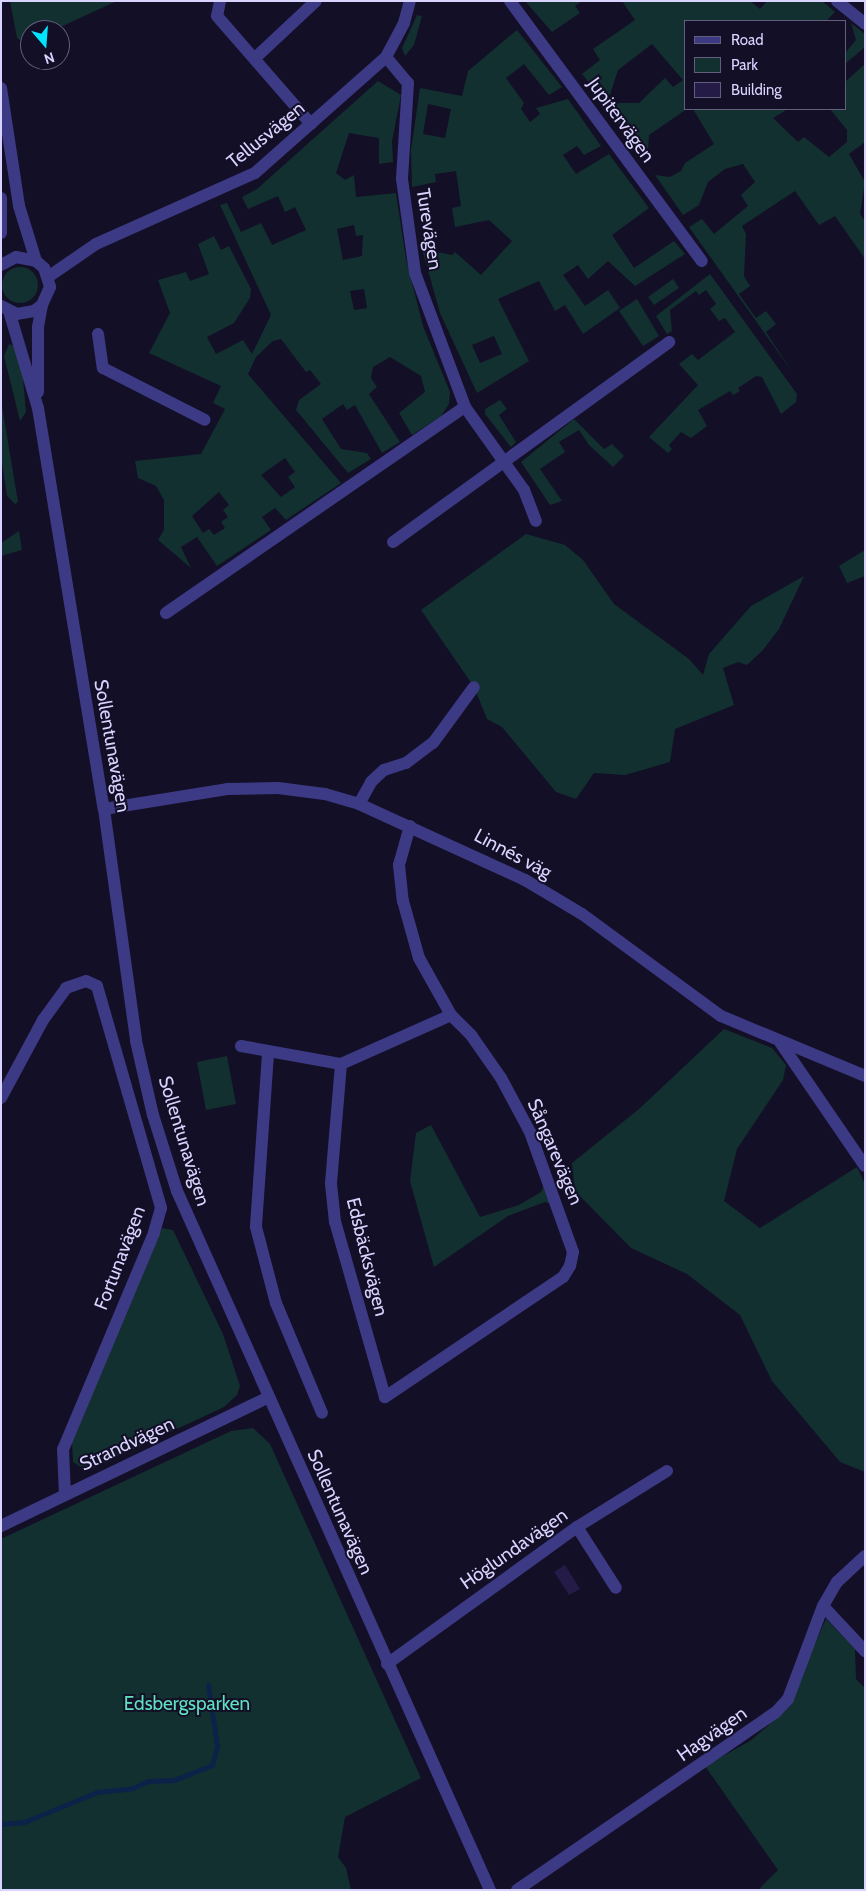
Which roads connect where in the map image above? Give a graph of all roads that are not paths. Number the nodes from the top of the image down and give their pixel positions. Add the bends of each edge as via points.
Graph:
1 (220, 1) edge
2 (316, 1) edge
3 (410, 1) edge
4 (510, 1) edge
5 (837, 1) edge
6 (865, 24) edge
7 (386, 57) junction
8 (255, 58) junction
9 (1, 88) edge
10 (311, 124) junction
11 (1, 198) edge
12 (1, 233) edge
13 (702, 260) dead end
14 (36, 261) junction
15 (1, 265) edge
16 (48, 277) junction
17 (42, 305) junction
18 (5, 309) edge
19 (98, 334) dead end
20 (669, 342) dead end
21 (465, 407) junction
22 (38, 408) junction
23 (206, 420) dead end
24 (505, 460) junction
25 (536, 521) dead end
26 (393, 542) dead end
27 (166, 612) dead end
28 (474, 687) dead end
29 (359, 804) junction
30 (104, 809) junction
31 (410, 826) junction
32 (451, 1014) junction
33 (780, 1042) junction
34 (241, 1046) dead end
35 (268, 1054) junction
36 (342, 1064) junction
37 (865, 1076) edge
38 (1, 1098) edge
39 (865, 1166) edge
40 (269, 1397) junction
41 (385, 1397) joint
42 (322, 1413) dead end
43 (667, 1471) dead end
44 (65, 1494) junction
45 (1, 1526) edge
46 (577, 1527) junction
47 (865, 1556) edge
48 (616, 1588) dead end
49 (823, 1606) junction
50 (865, 1651) edge
51 (387, 1664) junction
52 (490, 1890) edge
53 (518, 1890) edge

1 - 8 street via 217,16
2 - 8 street
3 - 7 street, Tellusvägen via 404,23
4 - 13 street, Jupitervägen
5 - 6 street
7 - 10 street, Tellusvägen
7 - 21 street, Turevägen via 408,83 402,179 415,273
8 - 10 street
9 - 14 street via 19,206
10 - 16 street, Tellusvägen via 240,182 96,244
11 - 12 street
14 - 15 street via 16,257
14 - 16 street
16 - 17 street, Sollentunavägen via 50,287
17 - 18 street via 25,314
17 - 22 street, Sollentunavägen via 38,327
18 - 22 street, Sollentunavägen
19 - 23 street via 103,368
20 - 24 street
21 - 24 street, Turevägen
21 - 27 street
22 - 30 street, Sollentunavägen
24 - 25 street, Turevägen via 524,490
24 - 26 street
28 - 29 street via 433,743 406,763 384,770 371,782
29 - 30 street, Linnés väg via 326,794 278,788 228,789
29 - 31 street, Linnés väg
30 - 40 street, Sollentunavägen via 136,1041 153,1115 177,1191
31 - 32 street, Sångarevägen via 399,865 403,901 419,958
31 - 33 street, Linnés väg via 525,880 582,914 721,1016
32 - 36 street
32 - 41 street, Sångarevägen via 471,1035 501,1078 530,1132 573,1252 563,1278
33 - 37 street, Linnés väg
33 - 39 street
34 - 35 street
35 - 36 street
35 - 42 street via 256,1227 276,1303
36 - 41 street, Edsbäcksvägen via 331,1183 335,1222
38 - 44 street, Fortunavägen via 43,1020 66,988 86,981 98,986 161,1208 154,1233 63,1450
40 - 44 street, Strandvägen
40 - 51 street, Sollentunavägen
43 - 46 street, Höglundavägen
44 - 45 street, Strandvägen
46 - 48 street
46 - 51 street, Höglundavägen
47 - 49 street, Hagvägen via 837,1582
49 - 50 street
49 - 53 street, Hagvägen via 788,1699 776,1713
51 - 52 street, Sollentunavägen

